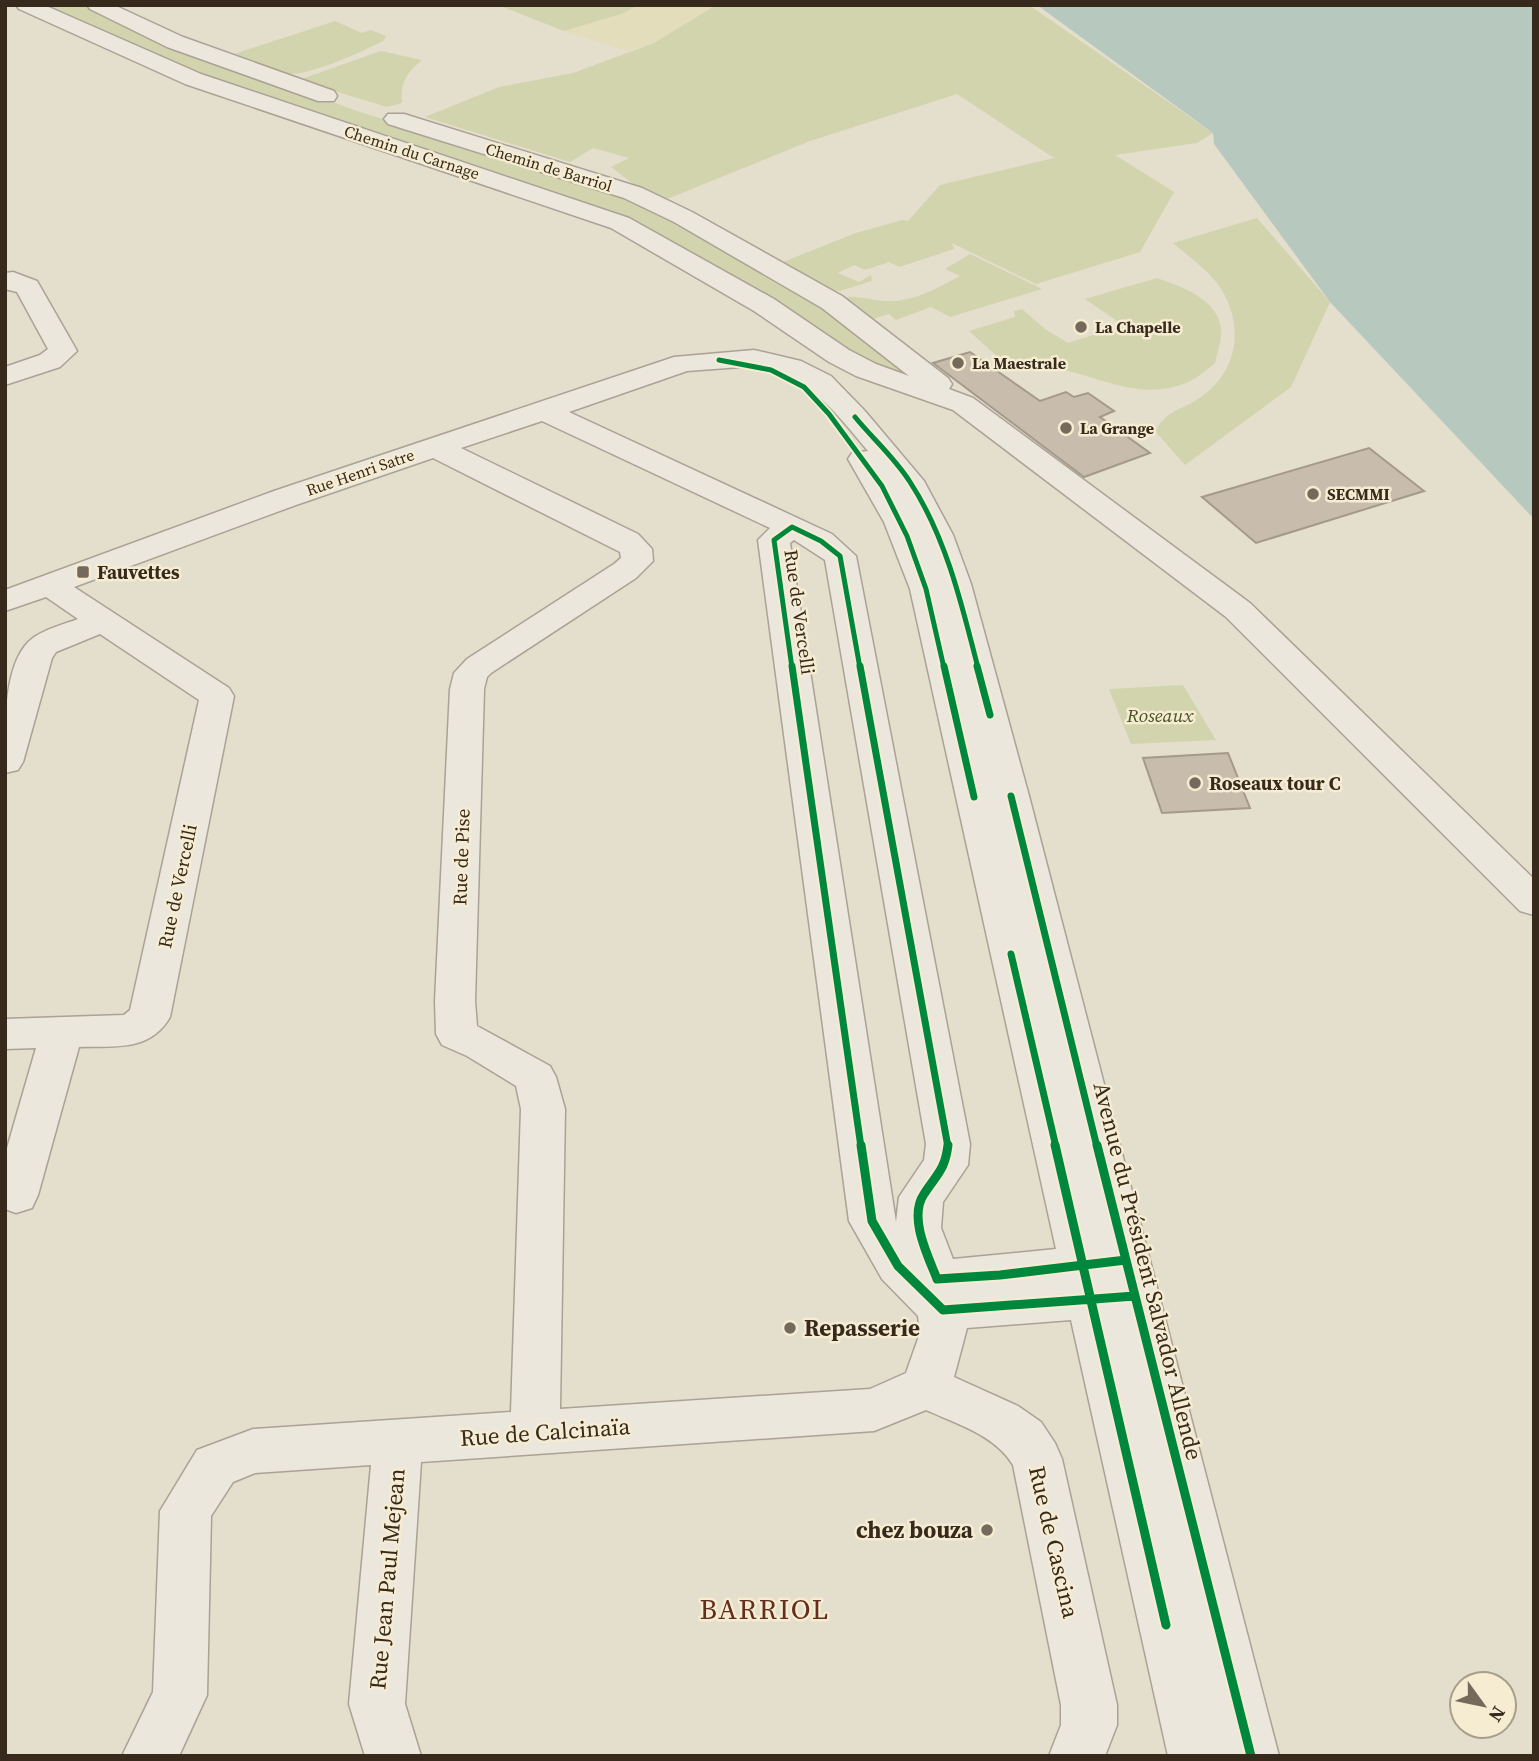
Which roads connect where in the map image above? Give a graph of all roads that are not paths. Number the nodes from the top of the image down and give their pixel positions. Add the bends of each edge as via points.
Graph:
1 (26, 5) edge
2 (97, 5) edge
3 (343, 101) dead end
4 (379, 114) dead end
5 (5, 281) edge
6 (787, 321) junction
7 (724, 346) junction
8 (5, 377) edge
9 (963, 404) junction
10 (542, 410) junction
11 (434, 447) junction
12 (792, 527) junction
13 (97, 566) junction
14 (50, 585) junction
15 (5, 601) edge
16 (104, 620) junction
17 (5, 762) edge
18 (1534, 902) edge
19 (62, 1032) junction
20 (5, 1034) edge
21 (16, 1195) dead end
22 (1108, 1280) junction
23 (940, 1294) junction
24 (926, 1387) junction
25 (534, 1433) junction
26 (398, 1441) junction
27 (150, 1756) edge
28 (393, 1756) edge
29 (1077, 1756) edge
30 (1196, 1756) edge
31 (1251, 1756) edge

1 - 6 street, Chemin du Carnage via 193,79 620,223
2 - 3 street via 175,42
4 - 9 street, Chemin de Barriol via 633,193 684,217 832,302 917,374
5 - 8 street via 28,287 63,351 50,361
6 - 7 street
6 - 9 street, Chemin du Carnage via 866,370
7 - 10 street, Rue Henri Satre
7 - 13 street via 288,485 133,542
7 - 22 street, Avenue du Président Salvador Allende via 821,382 909,481 937,535 955,584 1011,796
9 - 18 street, Chemin de Barriol via 1238,610
10 - 11 street, Rue Henri Satre
10 - 12 street, Rue de Vercelli
11 - 13 street, Rue Henri Satre
11 - 25 street, Rue de Pise via 636,549 637,561 625,571 479,666 471,673 467,689 457,1034 535,1077 543,1109
12 - 23 street, Rue de Vercelli via 774,540 872,1221 898,1266
12 - 23 street, Rue de Vercelli via 827,544 840,556 948,1144 946,1165 921,1197 918,1228
13 - 14 street, Rue Henri Satre
14 - 15 street, Rue Henri Satre
14 - 16 street, Rue de Vercelli
16 - 17 street via 44,645 35,657
16 - 19 street, Rue de Vercelli via 217,695 149,1017 134,1030
19 - 20 street
19 - 21 street
22 - 23 street
22 - 30 street
22 - 31 street, Avenue du Président Salvador Allende
23 - 24 street, Rue de Vercelli via 944,1333
24 - 25 street, Rue de Calcinaïa via 874,1410
24 - 29 street, Rue de Cascina via 1001,1421 1023,1437 1037,1458 1090,1705 1089,1725
25 - 26 street, Rue de Calcinaïa
26 - 27 street, Rue de Calcinaïa via 253,1451 215,1466 186,1511 180,1695
26 - 28 street, Rue Jean Paul Mejean via 377,1704

